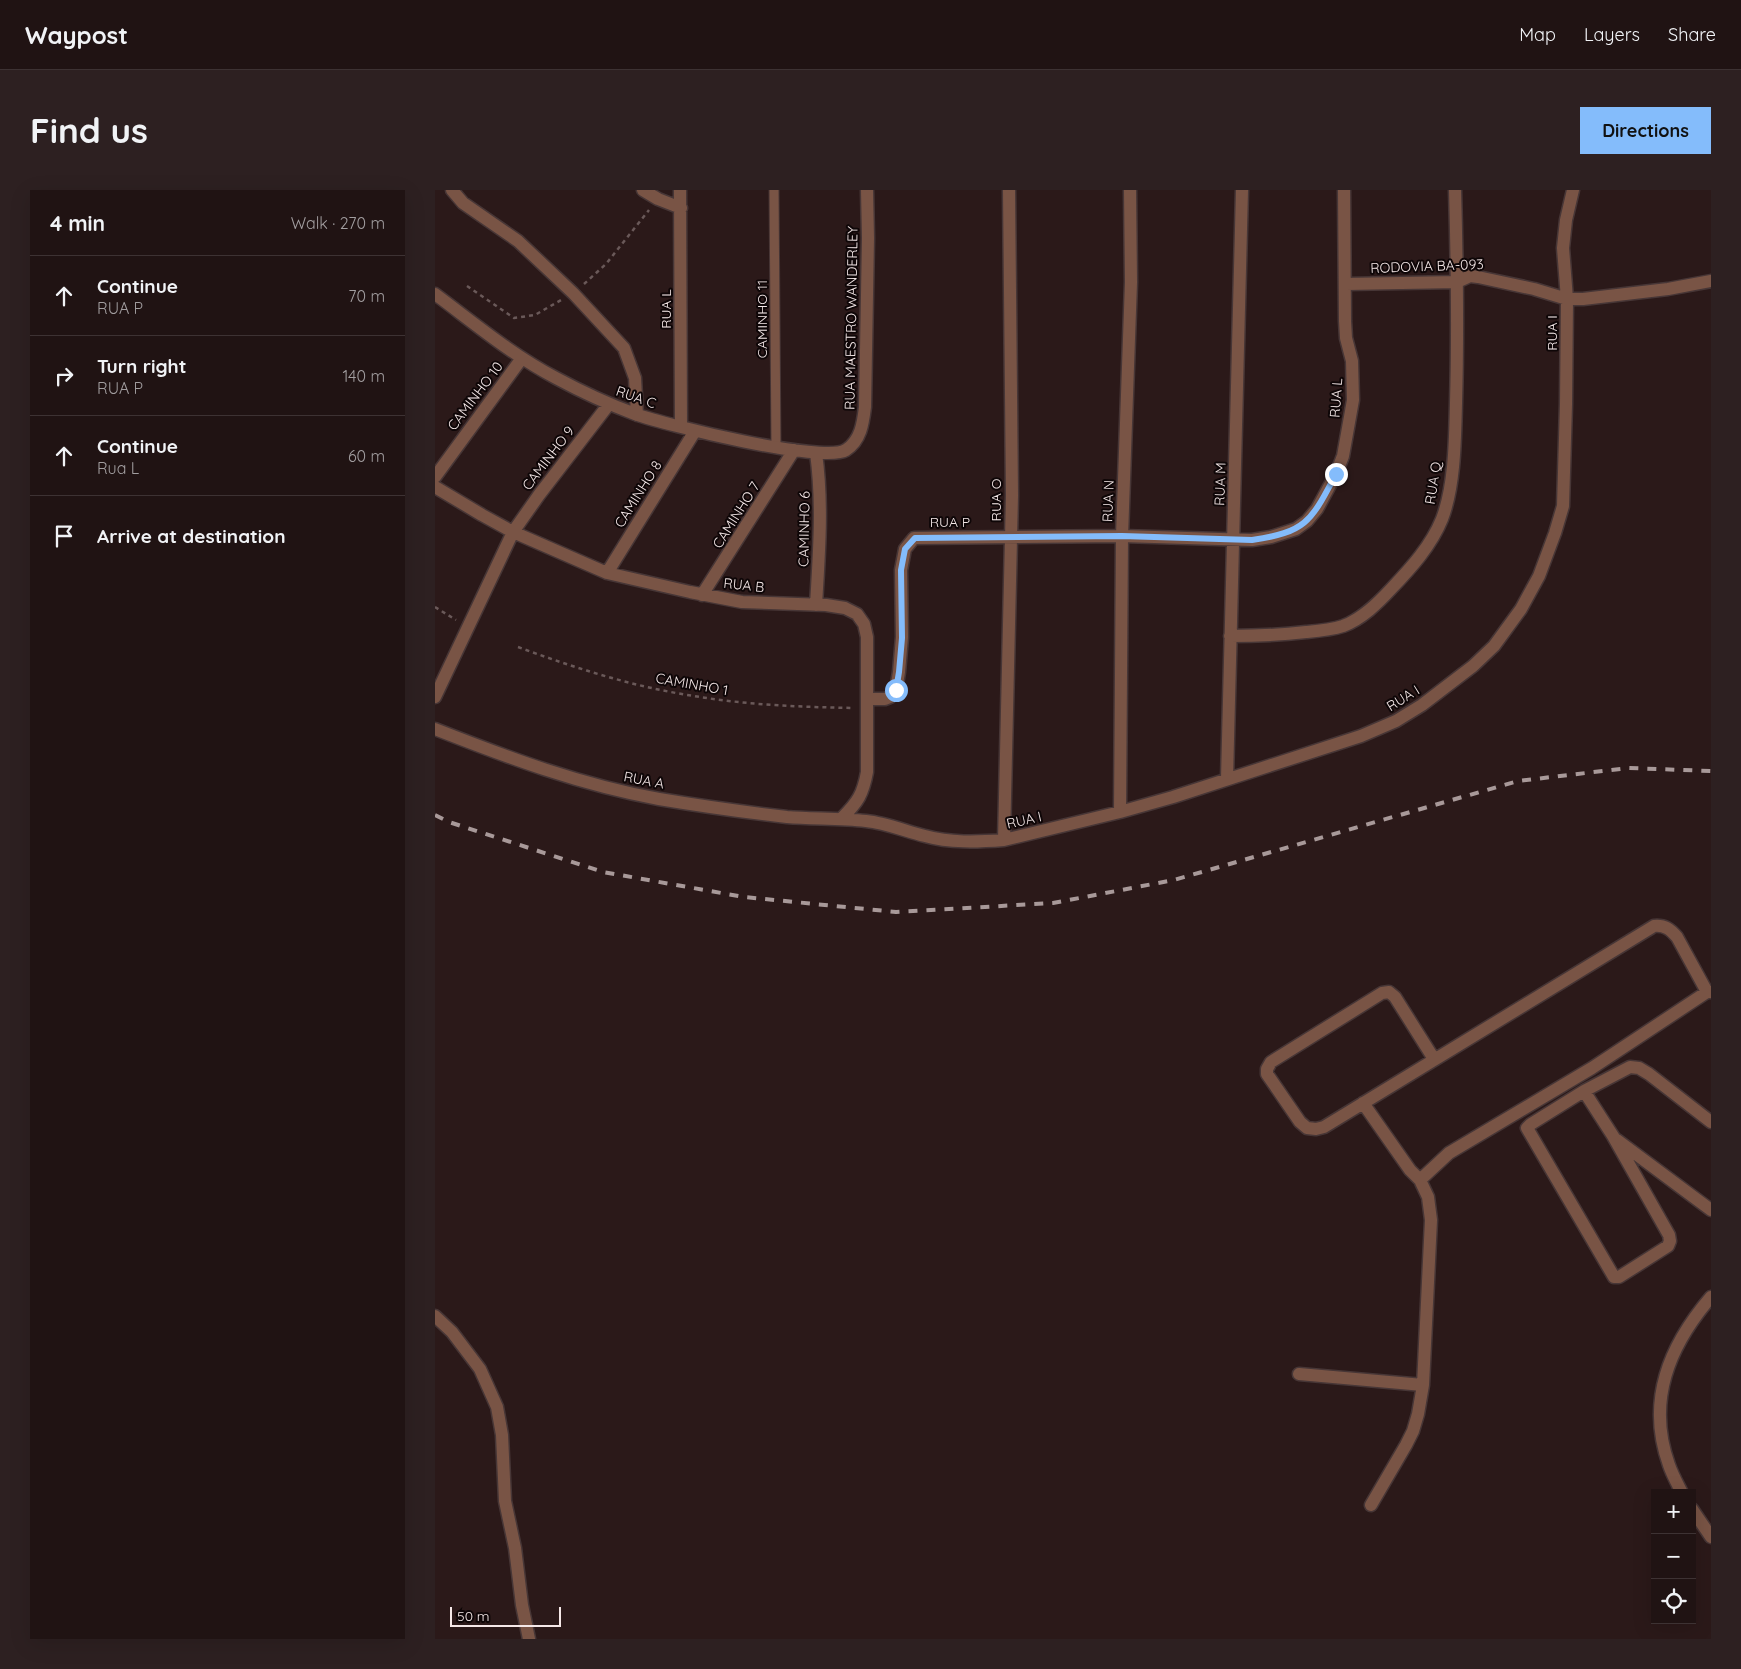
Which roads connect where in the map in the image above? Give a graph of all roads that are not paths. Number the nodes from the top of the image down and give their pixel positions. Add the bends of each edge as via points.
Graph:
1 (452, 190) edge
2 (643, 190) edge
3 (680, 190) edge
4 (774, 190) edge
5 (867, 190) edge
6 (1009, 190) edge
7 (1130, 190) edge
8 (1243, 190) edge
9 (1344, 190) edge
10 (1455, 190) edge
11 (1573, 190) edge
12 (681, 208) junction
13 (1711, 281) edge
14 (1457, 282) junction
15 (1346, 284) junction
16 (435, 294) edge
17 (1567, 299) junction
18 (522, 358) junction
19 (609, 404) junction
20 (637, 415) junction
21 (681, 427) junction
22 (695, 431) junction
23 (853, 444) joint
24 (776, 448) junction
25 (794, 450) junction
26 (816, 453) junction
27 (435, 476) edge
28 (435, 487) edge
29 (513, 532) junction
30 (1122, 536) junction
31 (1011, 538) junction
32 (1233, 540) junction
33 (607, 573) junction
34 (703, 595) junction
35 (816, 605) junction
36 (1230, 636) junction
37 (435, 697) edge
38 (868, 704) junction
39 (435, 729) edge
40 (1227, 779) junction
41 (1120, 812) junction
42 (842, 818) junction
43 (856, 820) joint
44 (1004, 840) junction
45 (1709, 992) edge
46 (1434, 1060) junction
47 (1584, 1091) junction
48 (1363, 1102) junction
49 (1711, 1122) edge
50 (1613, 1136) junction
51 (1420, 1180) junction
52 (1711, 1210) edge
53 (1711, 1297) edge
54 (435, 1316) edge
55 (1299, 1374) dead end
56 (1423, 1385) junction
57 (1680, 1489) edge
58 (1371, 1505) dead end
59 (1696, 1515) edge
60 (1711, 1537) edge
61 (529, 1639) edge

1 - 20 street via 463,203 518,241 573,293 623,348 635,378
2 - 12 street
3 - 12 street, RUA L
4 - 24 lane, CAMINHO 11
5 - 23 street, RUA MAESTRO WANDERLEY via 865,407 861,434
6 - 31 street, RUA O
7 - 30 street, RUA N via 1131,282
8 - 32 street, RUA M
9 - 15 street, RUA L
10 - 14 street, RUA Q
11 - 17 street, RUA I via 1563,248
12 - 21 street, RUA L
13 - 17 street, RODOVIA BA-093 via 1668,289
14 - 15 street, RODOVIA BA-093
14 - 17 street, RODOVIA BA-093 via 1469,276 1490,278
14 - 36 street, RUA Q via 1452,467 1442,519 1427,546 1381,600 1345,626 1283,635
15 - 32 street, RUA L via 1346,338 1352,361 1353,400 1343,456 1336,474 1317,509 1297,529 1271,537
16 - 18 street, RUA C
17 - 40 street, RUA I via 1563,506 1539,576 1521,609 1494,646 1473,666 1396,721 1361,736
18 - 19 street, RUA C via 562,382
18 - 27 street, CAMINHO 10
19 - 20 street, RUA C
19 - 29 street, CAMINHO 9
20 - 21 street, RUA C
21 - 22 street, RUA C
22 - 24 street, RUA C
22 - 33 street, CAMINHO 8
23 - 26 street, RUA C via 835,453
24 - 25 street, RUA C
25 - 26 street, RUA C
25 - 34 street, CAMINHO 7
26 - 35 street, CAMINHO 6 via 821,523
28 - 29 street, RUA B
29 - 33 street, RUA B
29 - 37 street
30 - 31 street, RUA P
30 - 32 street, RUA P
30 - 41 street, RUA N
31 - 38 street, RUA P via 919,537 908,544 901,570 902,638 896,690 890,697
31 - 44 street, RUA O
32 - 36 street, RUA M
33 - 34 street, RUA B
34 - 35 street, RUA B via 742,602
35 - 38 street, RUA B via 845,608 857,614 864,624
36 - 40 street, RUA M
38 - 42 street, RUA B via 864,790
39 - 42 street, RUA A via 520,762 593,785 660,799 788,817
40 - 41 street, RUA I
41 - 44 street, RUA I
42 - 43 street, RUA A
43 - 44 street, RUA I via 953,842
45 - 46 street via 1677,937 1663,925 1654,926
45 - 51 street via 1449,1153
46 - 48 street
46 - 48 street via 1389,992 1382,993 1269,1066 1267,1074 1307,1128 1316,1130
47 - 49 street via 1630,1067 1639,1068
47 - 50 street
47 - 50 street via 1531,1124 1527,1131 1612,1276 1617,1278 1671,1241
48 - 51 street via 1409,1170
50 - 52 street
51 - 56 street via 1428,1197 1431,1220
53 - 57 street via 1675,1352 1663,1380 1659,1402 1663,1442
54 - 61 street via 452,1332 480,1369 497,1407 505,1501
55 - 56 street
56 - 58 street via 1413,1431
59 - 60 street

